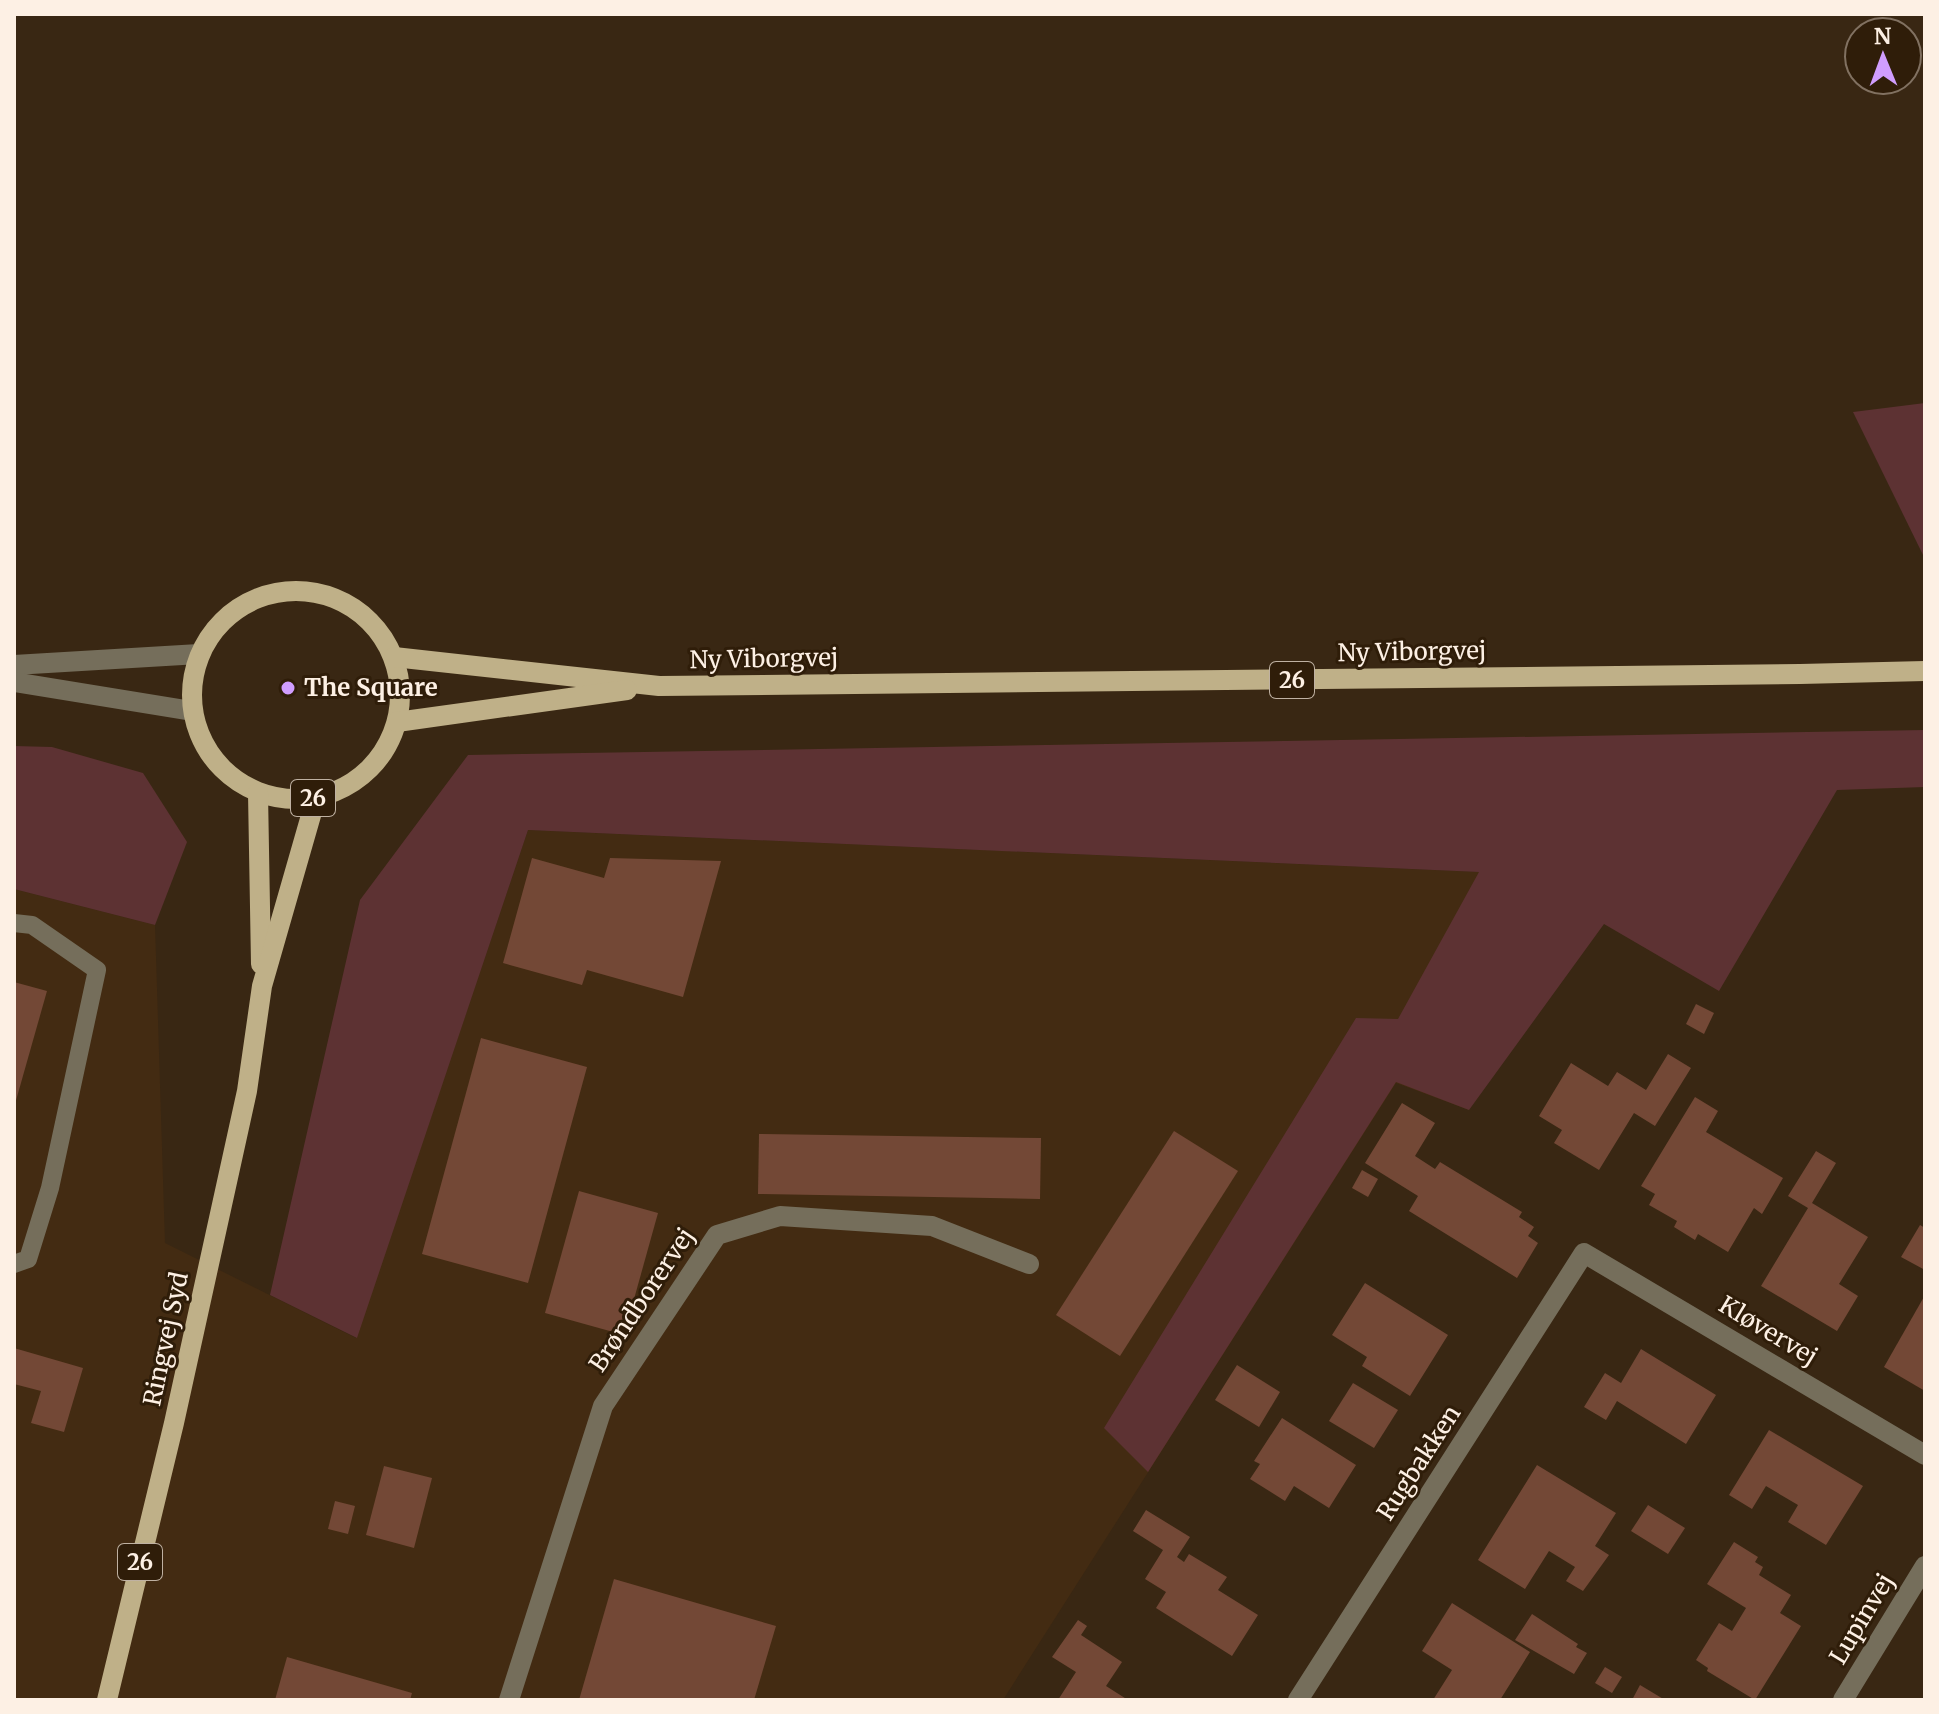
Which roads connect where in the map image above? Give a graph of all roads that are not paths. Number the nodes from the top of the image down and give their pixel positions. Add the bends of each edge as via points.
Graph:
1 (199, 654) junction
2 (394, 657) junction
3 (14, 665) edge
4 (1925, 671) edge
5 (14, 682) edge
6 (659, 686) junction
7 (192, 711) junction
8 (397, 722) junction
9 (258, 793) junction
10 (316, 798) junction
11 (14, 923) edge
12 (262, 986) junction
13 (1584, 1253) joint
14 (14, 1264) edge
15 (1029, 1264) dead end
16 (1925, 1455) edge
17 (1925, 1566) edge
18 (107, 1700) edge
19 (509, 1700) edge
20 (1298, 1700) edge
21 (1843, 1700) edge

1 - 2 main road, 26 via 212,631 253,598 305,590 343,600 374,624
1 - 3 street
1 - 7 main road, 26
2 - 6 main road, Ny Viborgvej / 26
2 - 8 main road, 26 via 401,689
4 - 6 main road, Ny Viborgvej / 26
5 - 7 street
6 - 8 main road, Ny Viborgvej / 26
7 - 9 main road, 26 via 214,760
8 - 10 main road, 26 via 376,763 338,790
9 - 10 main road, 26
9 - 12 main road, Ringvej Syd / 26
10 - 12 main road, Ringvej Syd / 26
11 - 14 lane via 32,925 97,970 50,1188 28,1259
12 - 18 main road, Ringvej Syd / 26 via 247,1091
13 - 16 street, Kløvervej
13 - 20 street, Rugbakken
15 - 19 street, Brøndborervej via 932,1226 780,1216 717,1235 603,1406
17 - 21 street, Lupinvej

